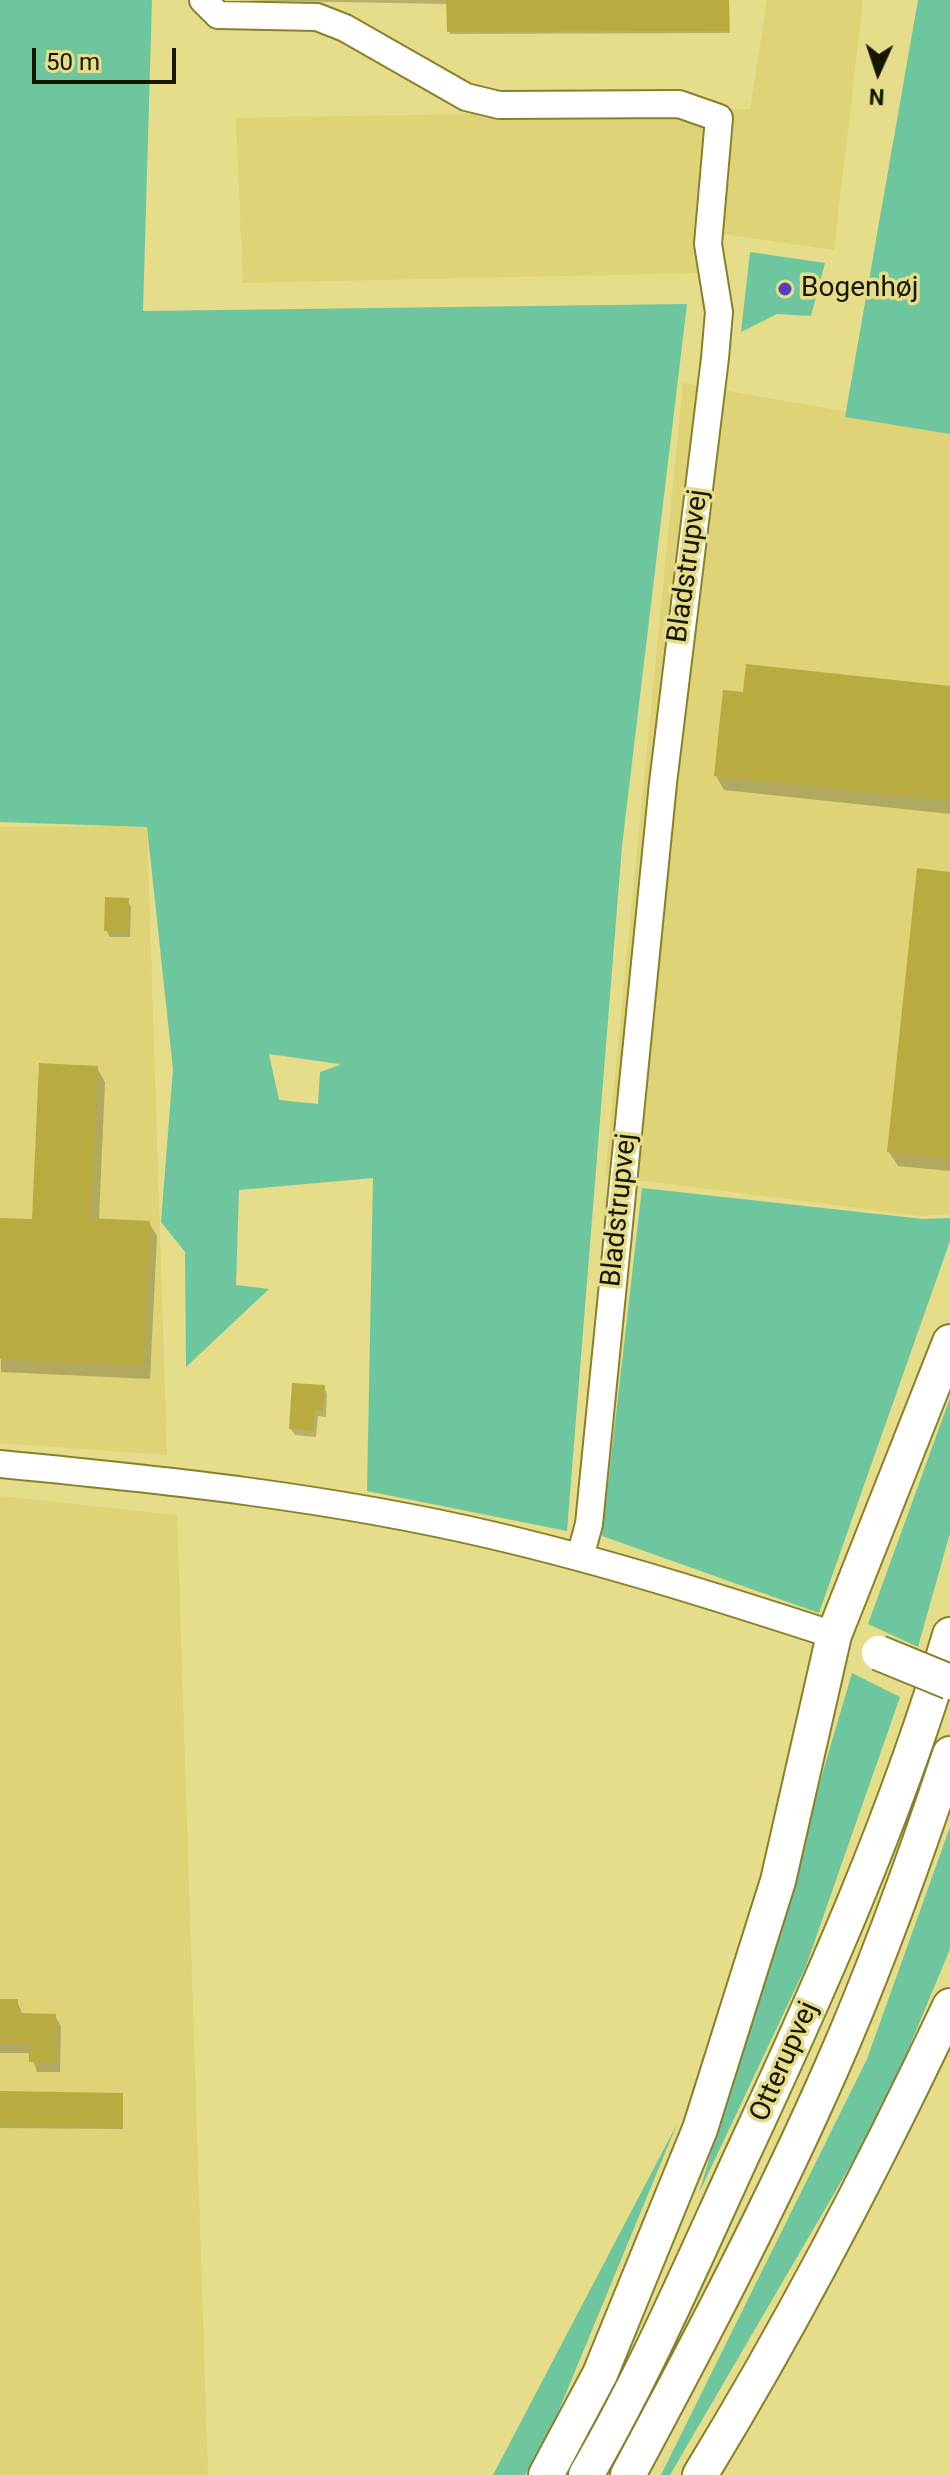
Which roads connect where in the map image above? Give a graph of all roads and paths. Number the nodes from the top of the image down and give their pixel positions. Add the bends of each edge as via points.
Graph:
1 (203, 0) edge
2 (950, 1342) edge
3 (0, 1464) edge
4 (580, 1557) junction
5 (834, 1635) junction
6 (950, 1635) edge
7 (950, 1682) edge
8 (950, 1754) edge
9 (950, 2006) edge
10 (546, 2475) edge
11 (586, 2475) edge
12 (628, 2475) edge
13 (700, 2475) edge

1 - 4 street, Bladstrupvej via 218,15 317,17 466,97 499,105 679,104 719,118 708,244 719,312 715,358 677,652 589,1524
2 - 5 main road
3 - 4 street via 221,1486 397,1515
4 - 5 street
5 - 7 main road, bridge
5 - 10 main road via 778,1881 700,2129 600,2374
6 - 11 main road, Otterupvej via 874,1856 792,2049 630,2400
8 - 12 main road, Otterupvej via 833,2066 722,2300
9 - 13 main road via 875,2163 763,2372

